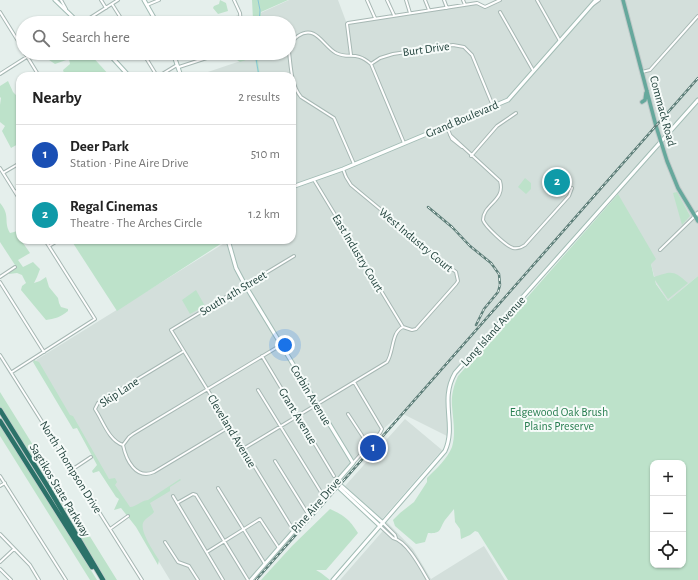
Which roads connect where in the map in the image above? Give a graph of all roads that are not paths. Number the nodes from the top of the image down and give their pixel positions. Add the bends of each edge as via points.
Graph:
1 (54, 0) edge
2 (61, 0) edge
3 (101, 0) edge
4 (118, 0) edge
5 (144, 0) edge
6 (160, 0) edge
7 (234, 0) edge
8 (367, 0) edge
9 (387, 0) edge
10 (406, 0) edge
11 (425, 0) edge
12 (444, 0) edge
13 (463, 0) edge
14 (500, 0) edge
15 (537, 0) edge
16 (596, 0) edge
17 (600, 0) edge
18 (623, 0) edge
19 (112, 4) junction
20 (147, 5) junction
21 (465, 5) junction
22 (591, 6) junction
23 (106, 8) junction
24 (447, 8) junction
25 (429, 10) junction
26 (0, 12) edge
27 (500, 12) dead end
28 (69, 13) junction
29 (410, 13) junction
30 (72, 16) edge
31 (92, 16) edge
32 (120, 16) edge
33 (153, 16) edge
34 (240, 16) edge
35 (394, 16) junction
36 (698, 16) edge
37 (375, 18) junction
38 (16, 38) edge
39 (296, 38) edge
40 (560, 41) junction
41 (351, 56) junction
42 (23, 60) edge
43 (30, 60) edge
44 (114, 60) edge
45 (148, 60) edge
46 (176, 60) edge
47 (198, 60) edge
48 (290, 60) edge
49 (371, 64) junction
50 (178, 66) junction
51 (534, 71) junction
52 (37, 72) edge
53 (125, 72) edge
54 (155, 72) edge
55 (166, 72) edge
56 (180, 72) edge
57 (292, 72) edge
58 (642, 72) junction
59 (0, 74) edge
60 (296, 90) edge
61 (647, 91) junction
62 (698, 100) edge
63 (642, 102) dead end
64 (493, 106) junction
65 (516, 113) dead end
66 (446, 126) junction
67 (662, 142) junction
68 (404, 143) junction
69 (471, 156) junction
70 (354, 164) junction
71 (16, 165) edge
72 (0, 168) edge
73 (343, 169) junction
74 (3, 173) junction
75 (314, 180) junction
76 (296, 186) edge
77 (572, 188) dead end
78 (15, 192) edge
79 (696, 214) edge
80 (698, 221) edge
81 (52, 244) edge
82 (229, 244) edge
83 (49, 246) joint
84 (660, 250) dead end
85 (294, 256) dead end
86 (15, 268) dead end
87 (0, 277) edge
88 (0, 282) edge
89 (245, 285) junction
90 (403, 327) junction
91 (171, 330) joint
92 (281, 345) junction
93 (184, 351) junction
94 (44, 352) junction
95 (0, 355) edge
96 (262, 356) junction
97 (11, 373) junction
98 (354, 382) junction
99 (207, 389) junction
100 (258, 390) dead end
101 (317, 404) junction
102 (0, 410) edge
103 (348, 414) dead end
104 (298, 416) junction
105 (0, 422) edge
106 (230, 426) junction
107 (280, 427) junction
108 (123, 445) junction
109 (369, 446) junction
110 (243, 449) junction
111 (91, 457) dead end
112 (275, 461) dead end
113 (353, 463) junction
114 (73, 469) junction
115 (0, 476) edge
116 (334, 476) dead end
117 (5, 483) junction
118 (336, 483) junction
119 (0, 486) edge
120 (218, 488) dead end
121 (173, 496) dead end
122 (324, 497) junction
123 (177, 503) junction
124 (308, 514) junction
125 (128, 516) dead end
126 (382, 524) junction
127 (110, 528) junction
128 (243, 530) junction
129 (294, 531) junction
130 (0, 534) edge
131 (225, 541) junction
132 (165, 542) dead end
133 (14, 548) junction
134 (280, 548) junction
135 (207, 552) junction
136 (0, 562) edge
137 (265, 564) junction
138 (0, 569) edge
139 (11, 580) edge
140 (39, 580) edge
141 (66, 580) edge
142 (101, 580) edge
143 (142, 580) edge
144 (198, 580) edge
145 (223, 580) edge
146 (248, 580) edge
147 (251, 580) edge
148 (333, 580) edge
149 (428, 580) edge

1 - 28 street
2 - 28 street
3 - 23 street
4 - 19 street
5 - 20 street
6 - 20 street
7 - 34 street
8 - 37 street
9 - 35 street
10 - 29 street
11 - 25 street
12 - 24 street
13 - 21 street
14 - 21 street via 485,7 477,3
15 - 40 street
16 - 22 street, Grand Boulevard
17 - 22 street
18 - 58 main road, Commack Road
19 - 23 street
19 - 32 street
20 - 33 street
21 - 24 street
22 - 40 street, Grand Boulevard
23 - 31 street
24 - 25 street
25 - 29 street
26 - 38 street
27 - 51 street
28 - 30 street
29 - 35 street
35 - 37 street
36 - 58 street via 650,70
37 - 41 street via 347,24
39 - 41 street via 301,34 314,34 337,53
40 - 51 street, Grand Boulevard
41 - 49 street via 361,56
42 - 59 street
43 - 52 street
44 - 53 street
45 - 54 street
46 - 50 street
47 - 50 street
48 - 57 street
49 - 64 street, Burt Drive via 393,54 453,45 464,47 472,55
49 - 68 street
50 - 55 street
50 - 56 street
51 - 64 street, Grand Boulevard via 508,100
58 - 61 main road, Commack Road
60 - 70 street via 301,97 334,118
61 - 63 main road
61 - 67 main road, Commack Road
62 - 67 street, Long Island Avenue
64 - 66 street, Grand Boulevard
65 - 69 street via 497,126
66 - 68 street, Grand Boulevard
66 - 69 street via 452,139
67 - 79 main road, Commack Road via 672,175
67 - 126 street, Long Island Avenue via 455,373 448,391 450,436 445,451
68 - 70 street, Grand Boulevard
69 - 77 street via 497,178 501,185 499,196 484,214 483,220 484,224 510,247 521,248 526,244 569,196
70 - 73 street, Grand Boulevard
71 - 74 street
72 - 74 street
73 - 75 street, Grand Boulevard
73 - 90 street, West Industry Court via 351,185 456,272 456,284 419,326 412,330
74 - 78 street
75 - 76 street, Grand Boulevard
75 - 90 street, East Industry Court
79 - 80 main road, Commack Road
79 - 84 street
81 - 83 street
82 - 89 street, Corbin Avenue via 236,268
83 - 94 street via 95,319
85 - 89 street, South 4th Street
86 - 87 street
88 - 94 street
89 - 91 street, South 4th Street
89 - 92 street, Corbin Avenue
90 - 98 street via 396,332 386,362
91 - 93 street, Cleveland Avenue
92 - 96 street
92 - 101 street, Corbin Avenue
93 - 99 street, Cleveland Avenue
93 - 108 street, Skip Lane via 96,406 113,438 118,444
94 - 97 street
95 - 97 street, North Thompson Drive
96 - 99 street
96 - 104 street, Grant Avenue
97 - 114 street, North Thompson Drive
98 - 101 street
98 - 109 street, Pine Aire Drive via 380,424 381,431
99 - 106 street, Cleveland Avenue
99 - 108 street via 129,437
100 - 107 street
101 - 104 street
101 - 113 street, Corbin Avenue
102 - 142 highway, Sagtikos State Parkway
103 - 109 street
104 - 107 street
104 - 116 street, Grant Avenue
105 - 142 highway, Sagtikos State Parkway
106 - 108 street via 146,475 134,469
106 - 110 street, Cleveland Avenue
107 - 110 street
107 - 122 street
109 - 113 street, Pine Aire Drive
110 - 129 street, Cleveland Avenue
111 - 114 street
112 - 124 street
113 - 118 street, Pine Aire Drive
114 - 127 street, North Thompson Drive
115 - 117 street
117 - 119 street
117 - 141 street
118 - 122 street, Pine Aire Drive
118 - 126 street
120 - 128 street
121 - 123 street
122 - 124 street, Pine Aire Drive
123 - 131 street via 195,494
123 - 135 street
124 - 129 street, Pine Aire Drive
125 - 127 street
126 - 148 street, Long Island Avenue
126 - 149 street via 405,546
127 - 143 street, North Thompson Drive
128 - 131 street
128 - 134 street via 260,519
128 - 137 street
129 - 134 street, Pine Aire Drive
130 - 133 street
131 - 135 street
131 - 146 street
132 - 144 street via 178,562 189,566
133 - 136 street
133 - 140 street via 30,565
134 - 137 street, Pine Aire Drive
135 - 145 street
137 - 147 street, Pine Aire Drive
138 - 139 street

